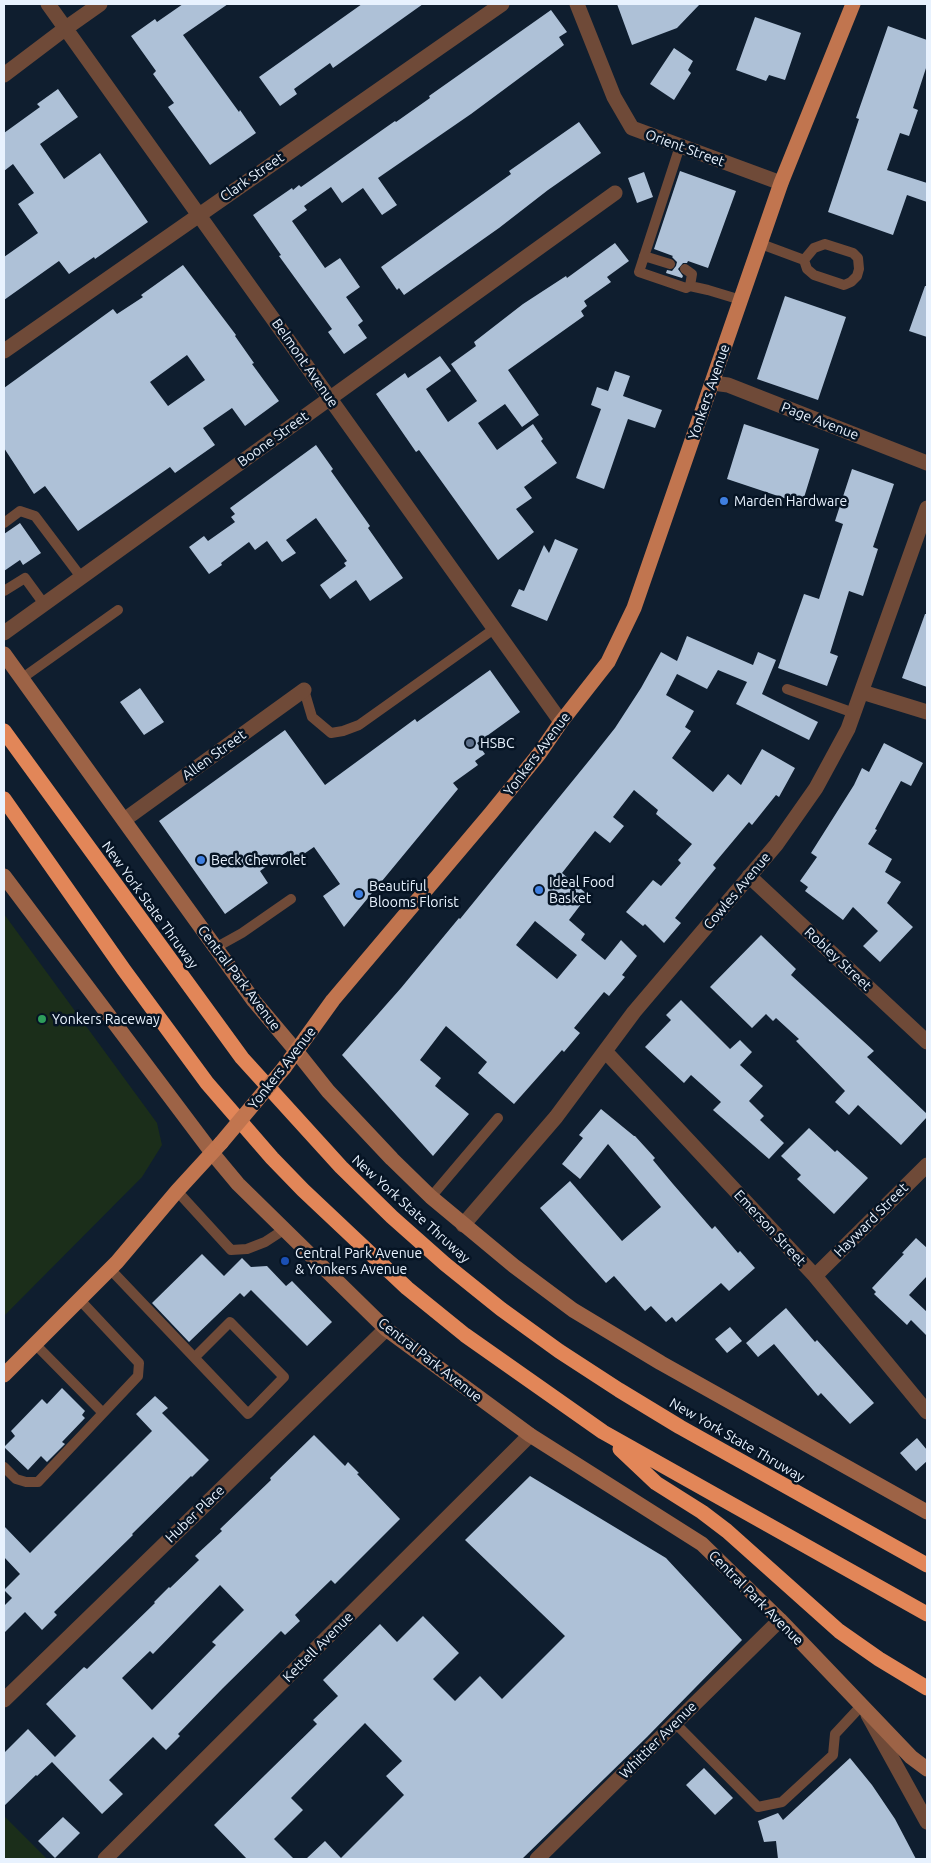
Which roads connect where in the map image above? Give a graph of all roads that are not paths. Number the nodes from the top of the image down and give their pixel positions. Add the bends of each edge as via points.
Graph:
1 (48, 4) edge
2 (100, 4) edge
3 (502, 4) edge
4 (577, 4) edge
5 (853, 4) edge
6 (66, 28) junction
7 (4, 75) edge
8 (680, 146) junction
9 (781, 183) junction
10 (615, 193) dead end
11 (199, 214) junction
12 (760, 244) junction
13 (644, 256) junction
14 (804, 260) junction
15 (670, 264) dead end
16 (685, 269) dead end
17 (690, 286) junction
18 (741, 300) junction
19 (4, 351) edge
20 (713, 383) junction
21 (330, 398) junction
22 (927, 463) edge
23 (927, 508) edge
24 (4, 523) edge
25 (81, 578) junction
26 (4, 591) edge
27 (44, 604) junction
28 (118, 610) dead end
29 (494, 629) junction
30 (4, 633) edge
31 (4, 654) edge
32 (21, 679) junction
33 (787, 689) dead end
34 (304, 690) joint
35 (862, 692) junction
36 (927, 712) edge
37 (854, 713) junction
38 (561, 722) junction
39 (4, 731) edge
40 (4, 799) edge
41 (124, 820) junction
42 (4, 876) edge
43 (749, 876) junction
44 (291, 899) dead end
45 (215, 948) junction
46 (927, 1042) edge
47 (605, 1051) junction
48 (297, 1052) junction
49 (498, 1118) dead end
50 (217, 1148) junction
51 (927, 1165) edge
52 (177, 1191) junction
53 (431, 1197) junction
54 (463, 1225) junction
55 (285, 1229) junction
56 (110, 1269) junction
57 (815, 1276) junction
58 (79, 1299) junction
59 (386, 1329) junction
60 (35, 1344) junction
61 (195, 1357) junction
62 (4, 1374) edge
63 (927, 1412) edge
64 (103, 1413) junction
65 (603, 1432) junction
66 (530, 1435) junction
67 (4, 1467) edge
68 (927, 1512) edge
69 (836, 1514) junction
70 (927, 1554) edge
71 (927, 1565) edge
72 (927, 1614) edge
73 (780, 1620) junction
74 (927, 1688) edge
75 (4, 1700) edge
76 (862, 1705) junction
77 (675, 1723) junction
78 (927, 1769) edge
79 (927, 1822) edge
80 (105, 1859) edge
81 (537, 1859) edge

1 - 6 street, Belmont Avenue
2 - 6 street
3 - 11 street, Clark Street
4 - 8 street, Orient Street via 614,97 632,128
5 - 9 main road, Yonkers Avenue
6 - 7 street
6 - 11 street, Belmont Avenue
8 - 9 street, Orient Street
8 - 13 lane
9 - 12 main road, Yonkers Avenue
10 - 21 street, Boone Street
11 - 19 street, Clark Street
11 - 21 street, Belmont Avenue
12 - 14 lane
12 - 18 main road, Yonkers Avenue
13 - 15 lane
13 - 17 lane via 639,272 686,288
14 - 14 lane via 814,275 844,285 857,276 859,268 858,258 853,253 825,244 814,248
16 - 17 lane via 692,274
17 - 18 lane
18 - 20 main road, Yonkers Avenue
20 - 22 street, Page Avenue via 728,385
20 - 38 main road, Yonkers Avenue via 634,608 608,662
21 - 25 street, Boone Street
21 - 29 street, Belmont Avenue
23 - 35 street, Cowles Avenue
24 - 25 lane via 20,511 35,516
25 - 27 street, Boone Street
26 - 27 lane via 25,578
27 - 30 street, Boone Street
28 - 32 lane
29 - 34 lane via 359,726 331,733 312,717
29 - 38 street, Belmont Avenue
31 - 32 main road, Central Park Avenue
32 - 41 main road, Central Park Avenue
33 - 37 lane
34 - 41 street, Allen Street
35 - 36 street
35 - 37 street, Cowles Avenue
37 - 43 street, Cowles Avenue via 816,788 776,845
38 - 48 main road, Yonkers Avenue via 491,813 333,1000
39 - 69 highway, New York State Thruway via 242,1058 341,1167 392,1217 445,1264 574,1361 680,1427
40 - 65 highway via 207,1083 272,1158 407,1288 465,1335
41 - 45 main road, Central Park Avenue
42 - 50 main road, Central Park Avenue
43 - 46 street, Robley Street
43 - 47 street, Cowles Avenue
44 - 45 lane
45 - 48 main road, Central Park Avenue
47 - 54 street, Cowles Avenue via 556,1117
47 - 57 street, Emerson Street
48 - 50 main road, Yonkers Avenue, bridge
48 - 53 main road, Central Park Avenue via 328,1091
49 - 53 lane
50 - 52 main road, Yonkers Avenue
50 - 55 main road, Central Park Avenue via 238,1184
51 - 57 street, Hayward Street
52 - 55 lane via 232,1250 247,1249 265,1242
52 - 56 main road, Yonkers Avenue
53 - 54 main road, Central Park Avenue
54 - 68 main road, Central Park Avenue via 573,1310
55 - 59 main road, Central Park Avenue
56 - 58 main road, Yonkers Avenue
56 - 61 lane
57 - 63 street, Emerson Street
58 - 60 main road, Yonkers Avenue
58 - 64 lane via 139,1363 138,1376
59 - 66 main road, Central Park Avenue
59 - 75 street, Huber Place
60 - 62 main road, Yonkers Avenue
60 - 64 lane
61 - 61 lane via 248,1414 284,1377 230,1322
64 - 67 lane via 38,1482 16,1479
65 - 72 highway
65 - 74 highway via 656,1483 727,1531 839,1631
66 - 73 main road, Central Park Avenue via 702,1544
66 - 80 street, Kettell Avenue
69 - 70 highway
69 - 71 highway, New York State Thruway
73 - 76 main road, Central Park Avenue
73 - 77 street, Whittier Avenue
76 - 77 lane via 835,1734 833,1755 782,1802 758,1808
76 - 78 main road, Central Park Avenue via 911,1757
76 - 79 street
77 - 81 street, Whittier Avenue

